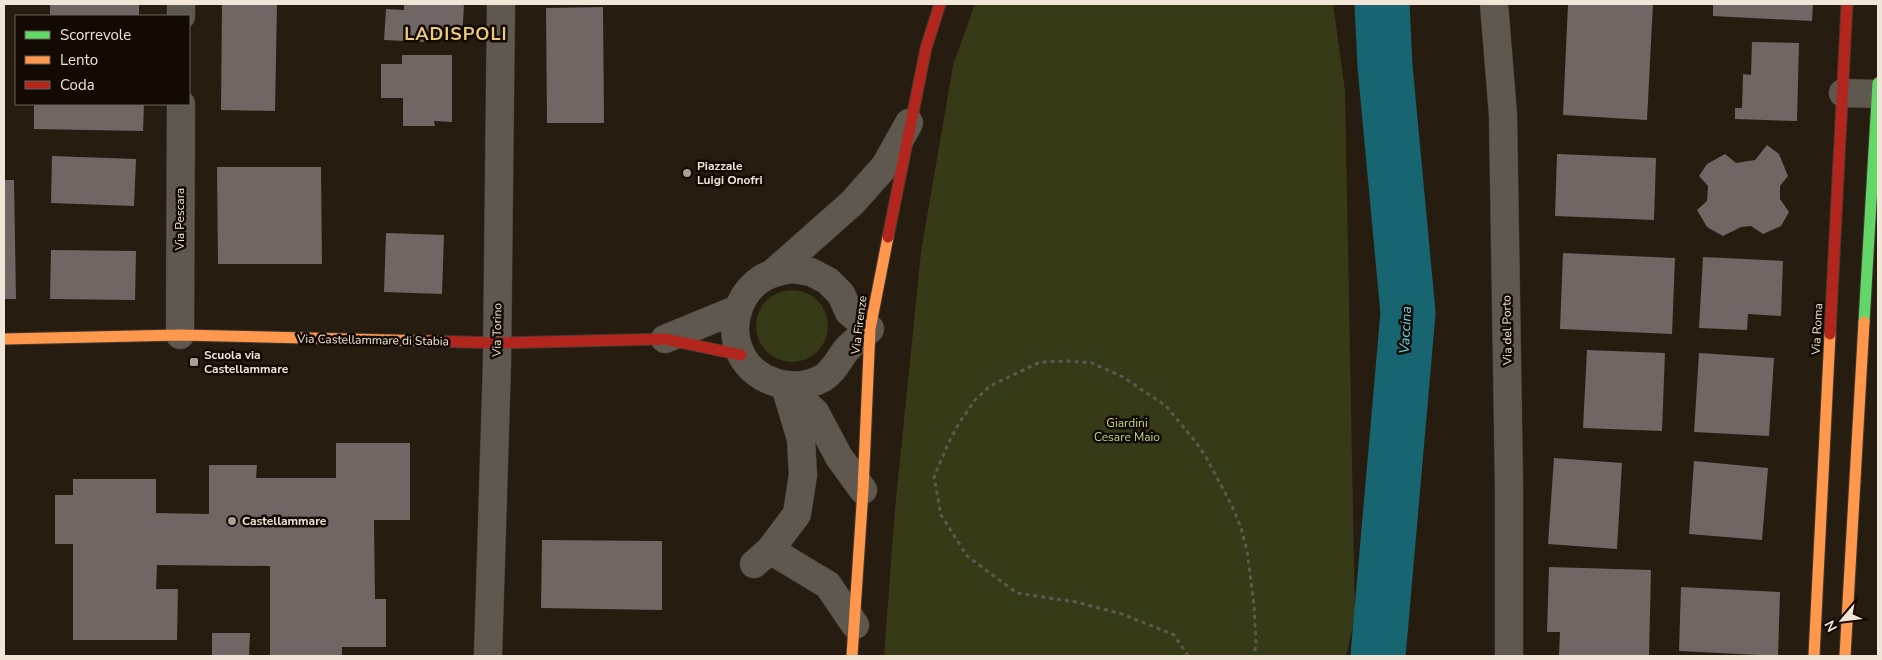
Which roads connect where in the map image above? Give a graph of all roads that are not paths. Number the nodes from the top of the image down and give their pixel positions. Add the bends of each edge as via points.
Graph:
1 (501, 4) edge
2 (940, 4) edge
3 (1494, 4) edge
4 (1847, 4) edge
5 (1878, 90) edge
6 (1843, 93) junction
7 (180, 105) edge
8 (911, 120) junction
9 (774, 272) junction
10 (738, 309) junction
11 (870, 329) junction
12 (180, 335) junction
13 (4, 339) edge
14 (665, 339) junction
15 (497, 343) junction
16 (741, 354) junction
17 (785, 386) junction
18 (863, 490) junction
19 (855, 625) junction
20 (488, 656) edge
21 (852, 656) edge
22 (1509, 656) edge
23 (1814, 656) edge
24 (1845, 656) edge

1 - 15 street, Via Torino
2 - 8 street, Via Firenze via 926,48
3 - 22 street, Via del Porto via 1503,115
4 - 6 street, Via Roma
5 - 6 street
5 - 24 street
6 - 23 street, Via Roma
7 - 12 street, Via Pescara
8 - 9 street via 885,166 852,203
8 - 11 street, Via Firenze
9 - 10 street via 746,293
9 - 11 street via 792,269 811,272 828,281 841,294 848,312
10 - 14 street
10 - 16 street via 736,340
11 - 17 street via 822,378 804,385
11 - 18 street, Via Firenze
12 - 13 street, Via Castellammare di Stabia
12 - 15 street, Via Castellammare di Stabia
14 - 15 street, Via Castellammare di Stabia
14 - 16 street, Via Castellammare di Stabia
15 - 20 street, Via Torino
16 - 17 street via 752,369 767,380
17 - 18 street via 815,412 839,457
17 - 19 street via 801,439 803,475 797,514 762,557 828,585
18 - 19 street, Via Firenze
19 - 21 street, Via Firenze

